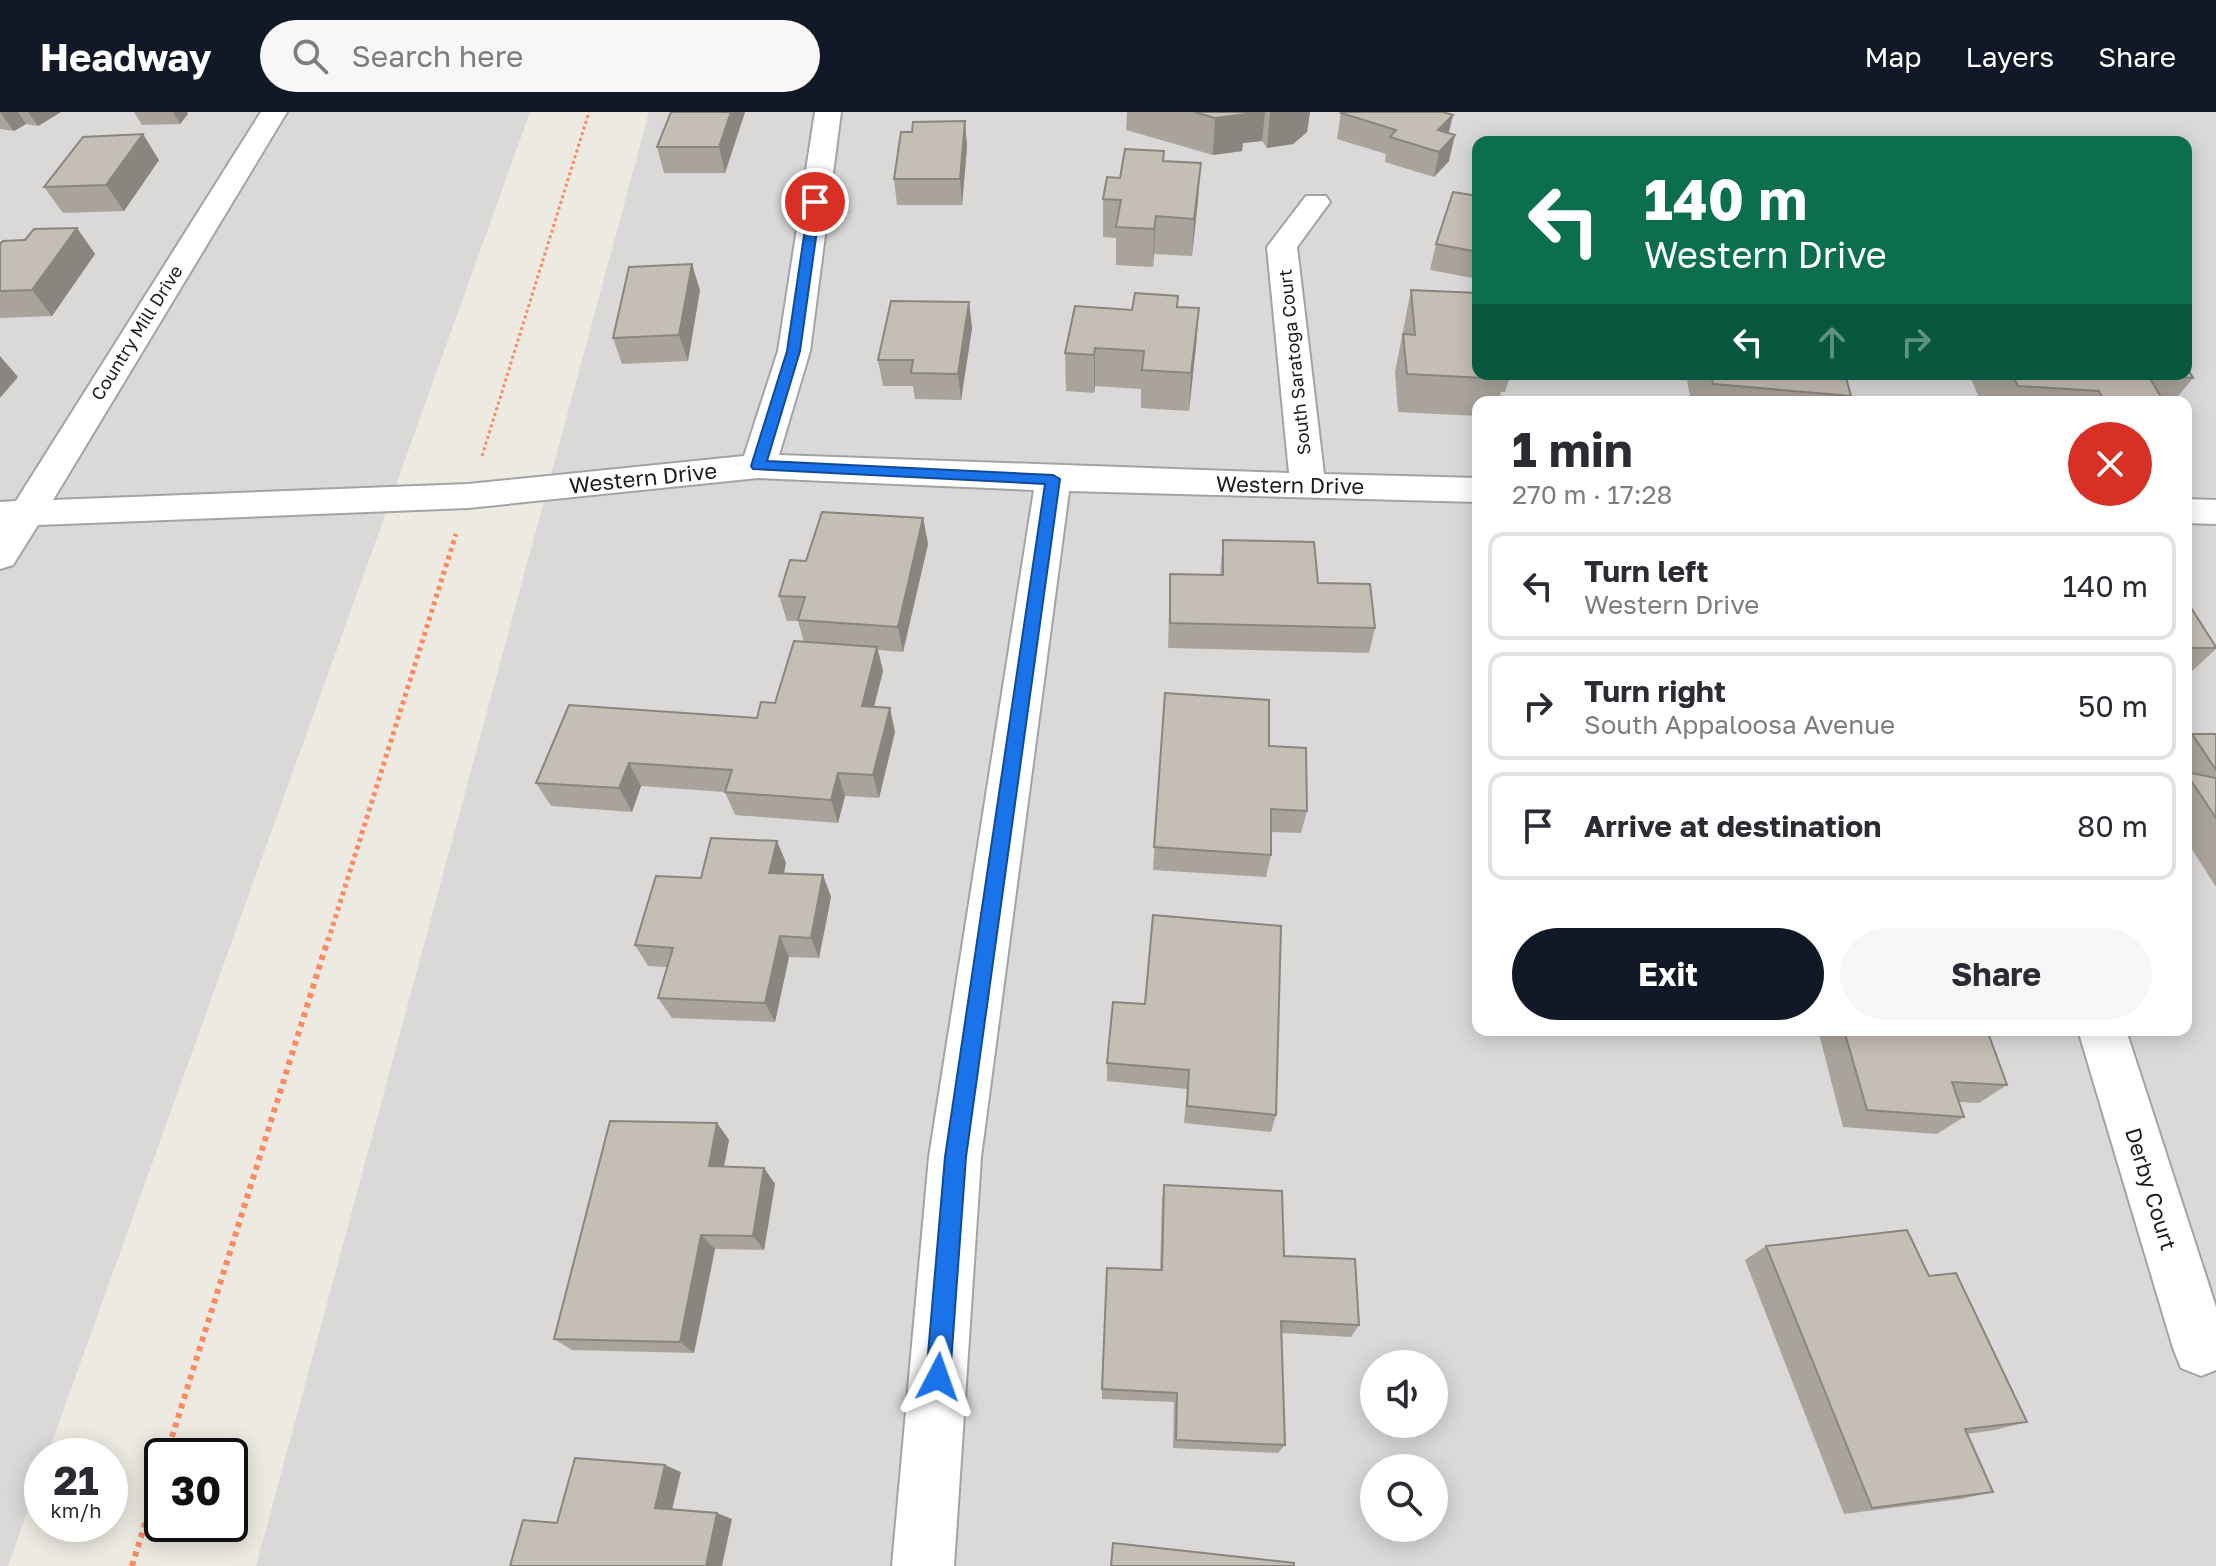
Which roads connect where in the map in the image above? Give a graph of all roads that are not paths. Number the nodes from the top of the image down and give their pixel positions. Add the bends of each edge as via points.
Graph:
1 (274, 112) edge
2 (828, 112) edge
3 (1316, 202) dead end
4 (758, 466) junction
5 (1053, 479) junction
6 (1308, 486) junction
7 (1472, 490) edge
8 (2192, 511) edge
9 (2216, 512) edge
10 (12, 514) edge
11 (0, 556) edge
12 (2104, 1036) edge
13 (2201, 1348) dead end
14 (923, 1566) edge

1 - 10 street, Country Mill Drive
2 - 4 street via 794,351
3 - 6 street, South Saratoga Court via 1282,247
4 - 5 street, Western Drive
4 - 10 street, Western Drive via 468,496
5 - 6 street, Western Drive
5 - 14 street via 955,1157
6 - 7 street, Western Drive
8 - 9 street
10 - 11 street, Country Mill Drive
12 - 13 street, Derby Court

